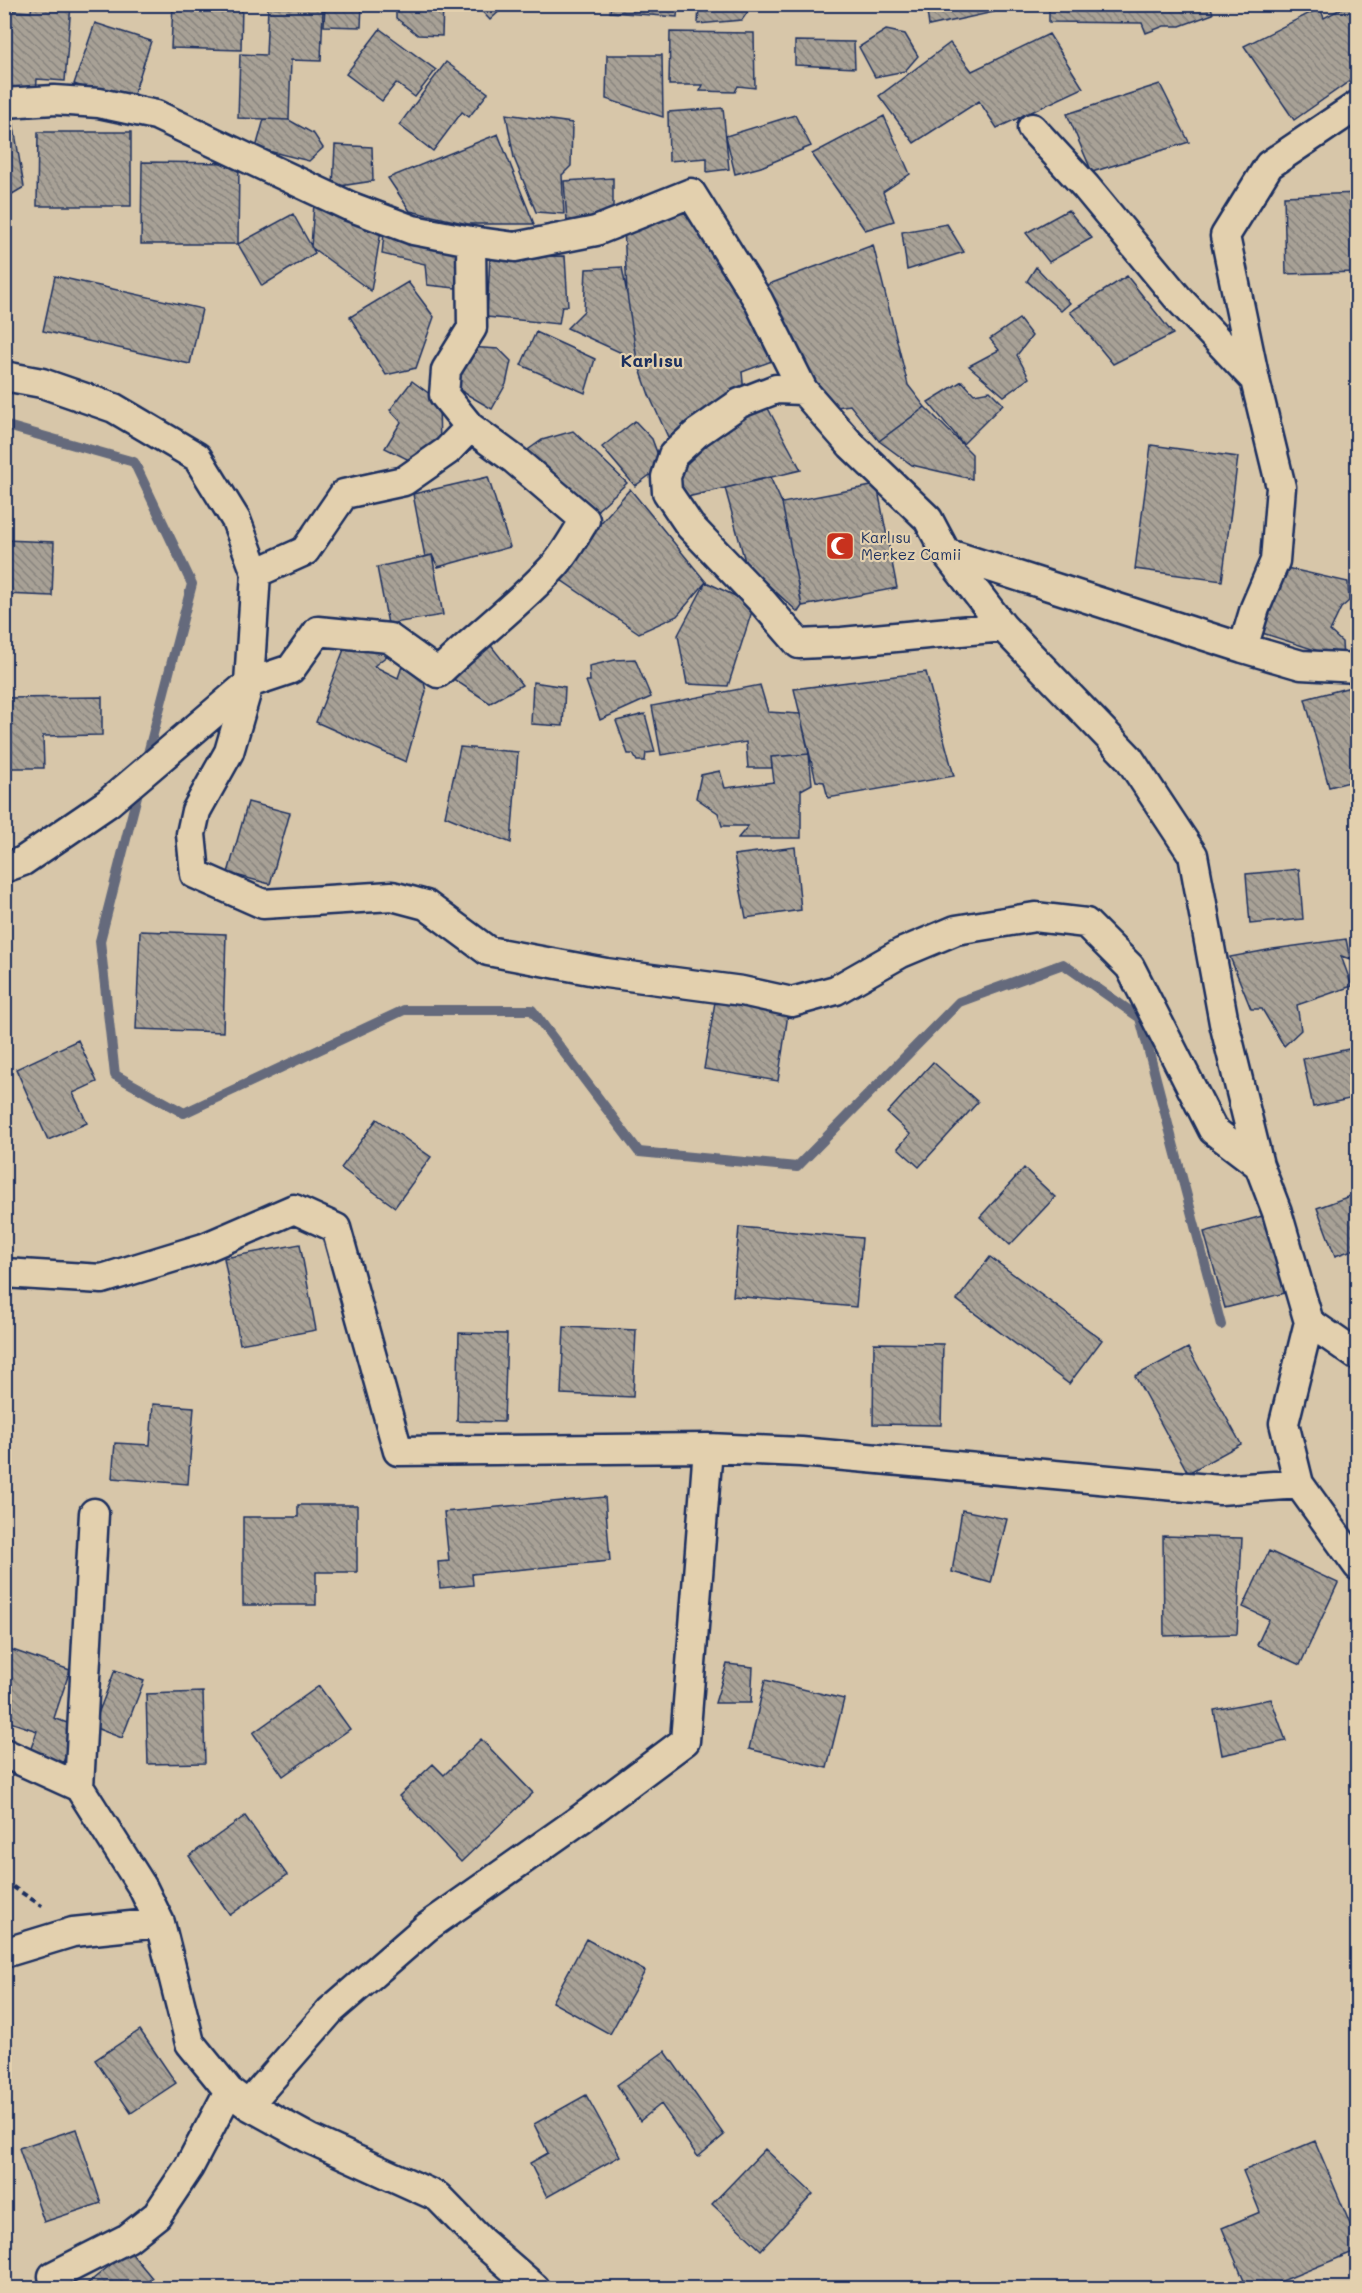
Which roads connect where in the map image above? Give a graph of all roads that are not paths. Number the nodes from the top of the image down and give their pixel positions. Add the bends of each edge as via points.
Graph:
1 (4, 103) edge
2 (1358, 105) edge
3 (1032, 128) dead end
4 (471, 241) junction
5 (4, 376) edge
6 (1255, 380) junction
7 (803, 390) junction
8 (470, 427) junction
9 (946, 553) junction
10 (256, 573) junction
11 (1003, 627) junction
12 (1243, 648) junction
13 (1358, 668) edge
14 (249, 683) junction
15 (4, 868) edge
16 (1259, 1165) junction
17 (4, 1273) edge
18 (1309, 1322) junction
19 (1358, 1356) edge
20 (708, 1449) junction
21 (1299, 1484) junction
22 (94, 1512) dead end
23 (1358, 1566) edge
24 (4, 1753) edge
25 (79, 1787) junction
26 (160, 1923) junction
27 (4, 1953) edge
28 (239, 2098) junction
29 (53, 2276) dead end
30 (535, 2289) edge

1 - 4 street via 54,100 156,115 349,206 413,230
2 - 6 street via 1269,165 1225,236
3 - 6 street via 1177,297
4 - 7 street via 515,247 596,231 691,193 758,300
4 - 8 street via 472,328 446,370 444,395
5 - 10 street via 42,383 114,408 196,457 236,520
6 - 12 street via 1281,487 1275,561
7 - 9 street via 851,445 928,519
7 - 11 street via 776,389 740,403 673,455 666,492 690,526 799,644
8 - 10 street via 447,451 404,481 344,494 305,551
8 - 14 street via 585,520 556,564 438,673 389,638 318,631 291,669
9 - 11 street
9 - 12 street
10 - 14 street
11 - 16 street via 1129,758 1193,855 1224,1023
12 - 13 street via 1301,664
14 - 15 street via 108,803 23,861
14 - 16 street via 229,752 196,811 191,834 195,873 262,904 392,896 426,905 488,951 792,1002 836,990 901,953 956,930 1035,917 1086,923 1130,967 1213,1130
16 - 18 street
17 - 20 street via 102,1279 204,1248 294,1209 336,1228 398,1451
18 - 19 street
18 - 21 street via 1284,1423
20 - 21 street via 801,1452 1220,1490
20 - 28 street via 685,1741 427,1928 330,2011
21 - 23 street
22 - 25 street
24 - 25 street
25 - 26 street via 143,1888
26 - 27 street via 73,1932
26 - 28 street via 190,2043
28 - 29 street via 157,2215 128,2238
28 - 30 street via 310,2139 438,2197

